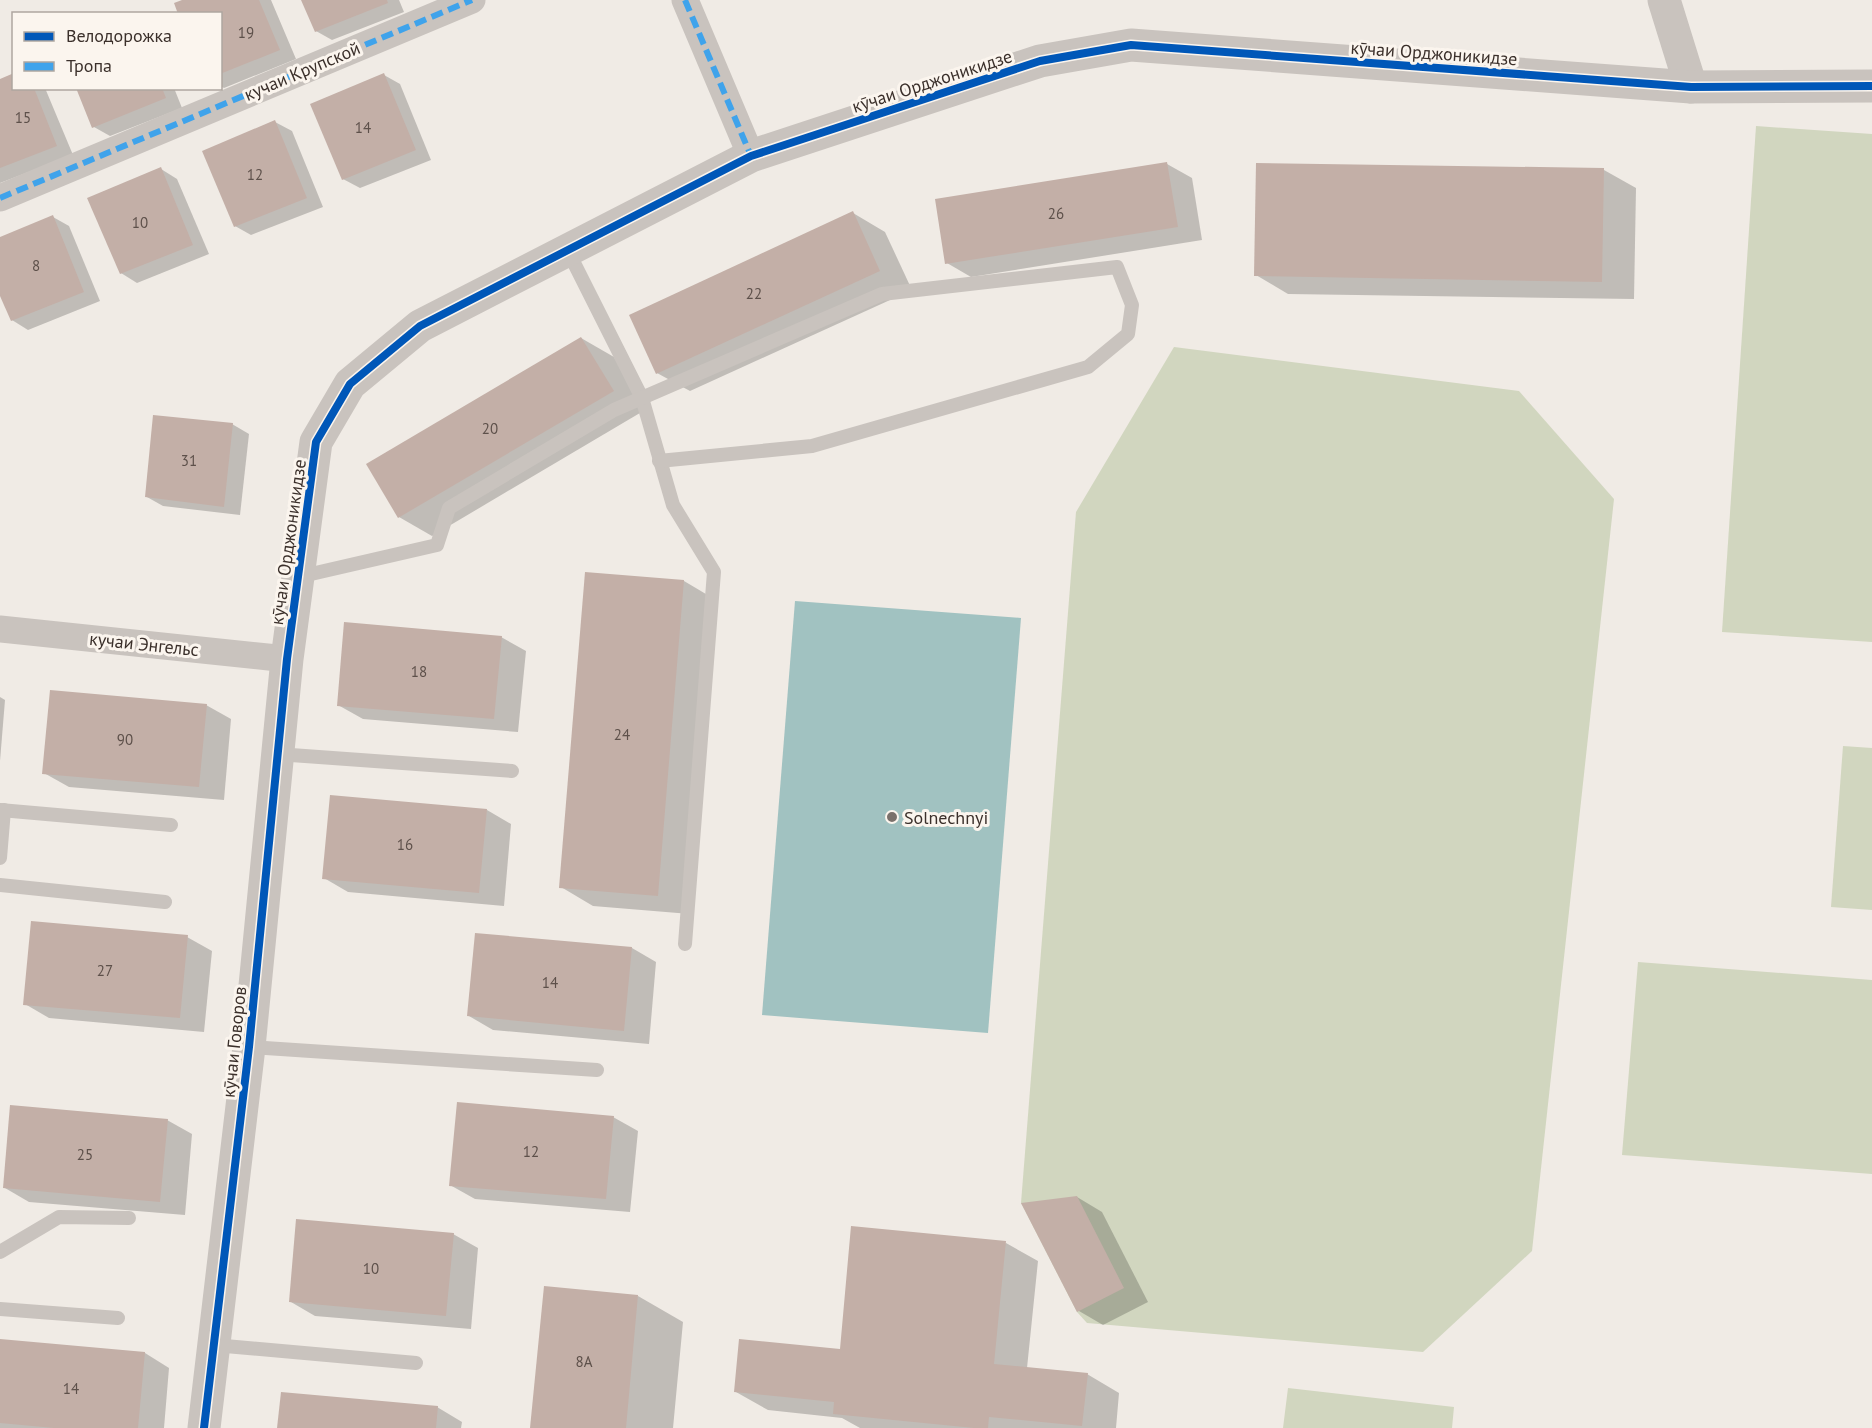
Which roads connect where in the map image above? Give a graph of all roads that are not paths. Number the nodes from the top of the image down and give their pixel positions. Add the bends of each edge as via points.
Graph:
1 (472, 0) edge
2 (685, 0) edge
3 (1664, 0) edge
4 (1872, 86) edge
5 (1691, 87) junction
6 (751, 156) junction
7 (0, 198) edge
8 (568, 251) junction
9 (642, 398) junction
10 (659, 460) junction
11 (298, 577) junction
12 (0, 629) edge
13 (287, 659) junction
14 (277, 754) junction
15 (512, 771) dead end
16 (2, 810) edge
17 (171, 825) dead end
18 (0, 858) edge
19 (0, 885) edge
20 (165, 902) dead end
21 (685, 944) dead end
22 (249, 1047) junction
23 (597, 1071) dead end
24 (129, 1218) dead end
25 (0, 1252) edge
26 (0, 1309) edge
27 (118, 1318) dead end
28 (214, 1345) junction
29 (416, 1364) dead end
30 (204, 1428) edge

1 - 7 street, кучаи Крупской
2 - 6 street
3 - 5 street
4 - 5 street, кӯчаи Орджоникидзе
5 - 6 street, кӯчаи Орджоникидзе via 1131,45 1040,61
6 - 8 street, кӯчаи Орджоникидзе
8 - 9 lane
8 - 11 street, кӯчаи Орджоникидзе via 420,326 350,384 316,442
9 - 10 lane
9 - 10 lane via 882,294 1117,267 1132,305 1128,334 1088,367 812,446
9 - 11 lane via 614,410 449,508 437,545
10 - 21 lane via 673,505 714,572
11 - 13 street, кӯчаи Орджоникидзе
12 - 13 street, кучаи Энгельс
13 - 14 street, кӯчаи Говоров
14 - 15 lane
14 - 22 street, кӯчаи Говоров
16 - 17 lane
16 - 18 lane
19 - 20 lane
22 - 23 lane
22 - 28 street, кӯчаи Говоров
24 - 25 lane via 59,1216
26 - 27 lane
28 - 29 lane
28 - 30 street, кӯчаи Говоров

